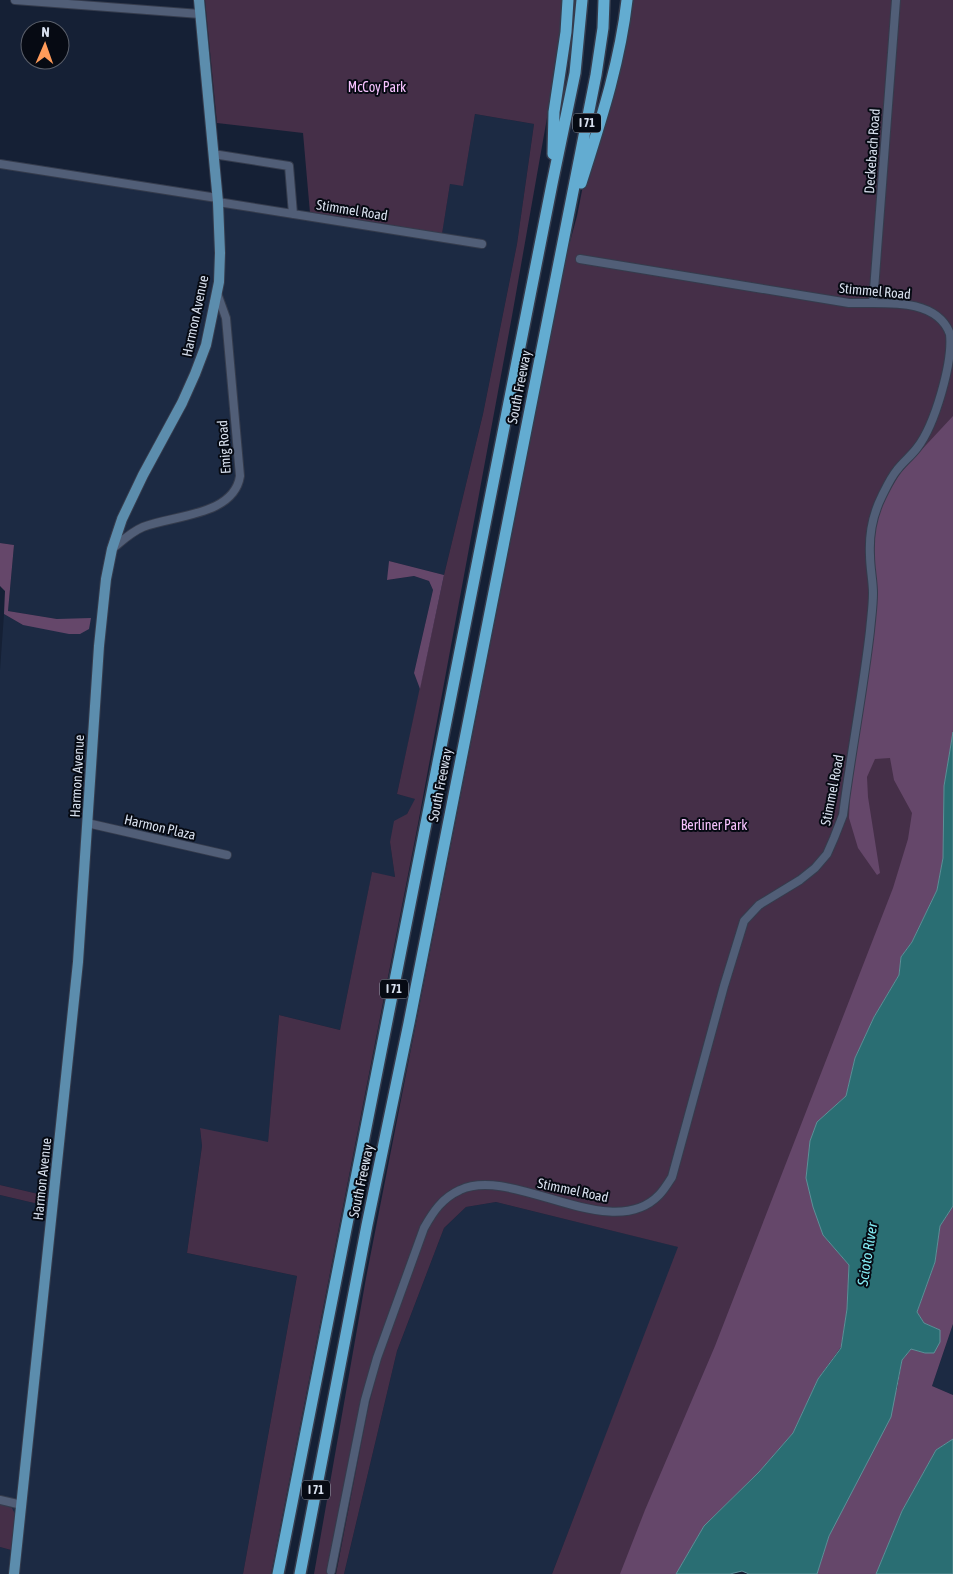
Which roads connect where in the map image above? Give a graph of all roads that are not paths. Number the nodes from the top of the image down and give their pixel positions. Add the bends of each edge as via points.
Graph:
1 (15, 0) edge
2 (199, 0) edge
3 (568, 0) edge
4 (582, 0) edge
5 (604, 0) edge
6 (627, 0) edge
7 (896, 0) edge
8 (200, 14) junction
9 (213, 154) junction
10 (0, 164) edge
11 (552, 184) junction
12 (218, 200) junction
13 (293, 214) junction
14 (482, 244) dead end
15 (563, 245) junction
16 (580, 259) dead end
17 (217, 293) junction
18 (873, 303) junction
19 (112, 550) junction
20 (88, 823) junction
21 (227, 856) dead end
22 (0, 1500) edge
23 (22, 1505) junction
24 (331, 1571) dead end
25 (14, 1574) edge
26 (278, 1574) edge
27 (300, 1574) edge

1 - 8 street
2 - 8 main road, Harmon Avenue
3 - 11 highway via 554,112
4 - 11 highway, South Freeway / I 71 via 575,73
5 - 15 highway, South Freeway / I 71 via 596,75
6 - 15 highway via 611,85
7 - 18 street, Deckebach Road
8 - 9 main road, Harmon Avenue
9 - 12 main road, Harmon Avenue
9 - 13 street via 289,166
10 - 12 street, Stimmel Road
11 - 26 highway, South Freeway / I 71
12 - 13 street, Stimmel Road
12 - 17 main road, Harmon Avenue via 220,253
13 - 14 street, Stimmel Road
15 - 27 highway, South Freeway / I 71
16 - 18 street, Stimmel Road via 848,303
17 - 19 main road, Harmon Avenue via 206,345 195,374 136,489
17 - 19 street, Emig Road via 226,318 240,476 238,486 230,498 213,507 143,527
18 - 24 street, Stimmel Road via 924,309 939,317 951,336 953,355 932,426 896,471 872,521 870,630 843,815 834,838 827,854 815,868 758,905 744,921 672,1177 658,1196 635,1209 616,1212 593,1210 499,1186 479,1185 461,1189 433,1210 377,1358 365,1400
19 - 20 main road, Harmon Avenue via 101,610
20 - 21 street, Harmon Plaza
20 - 23 main road, Harmon Avenue via 75,995
22 - 23 street
23 - 25 main road, Harmon Avenue

